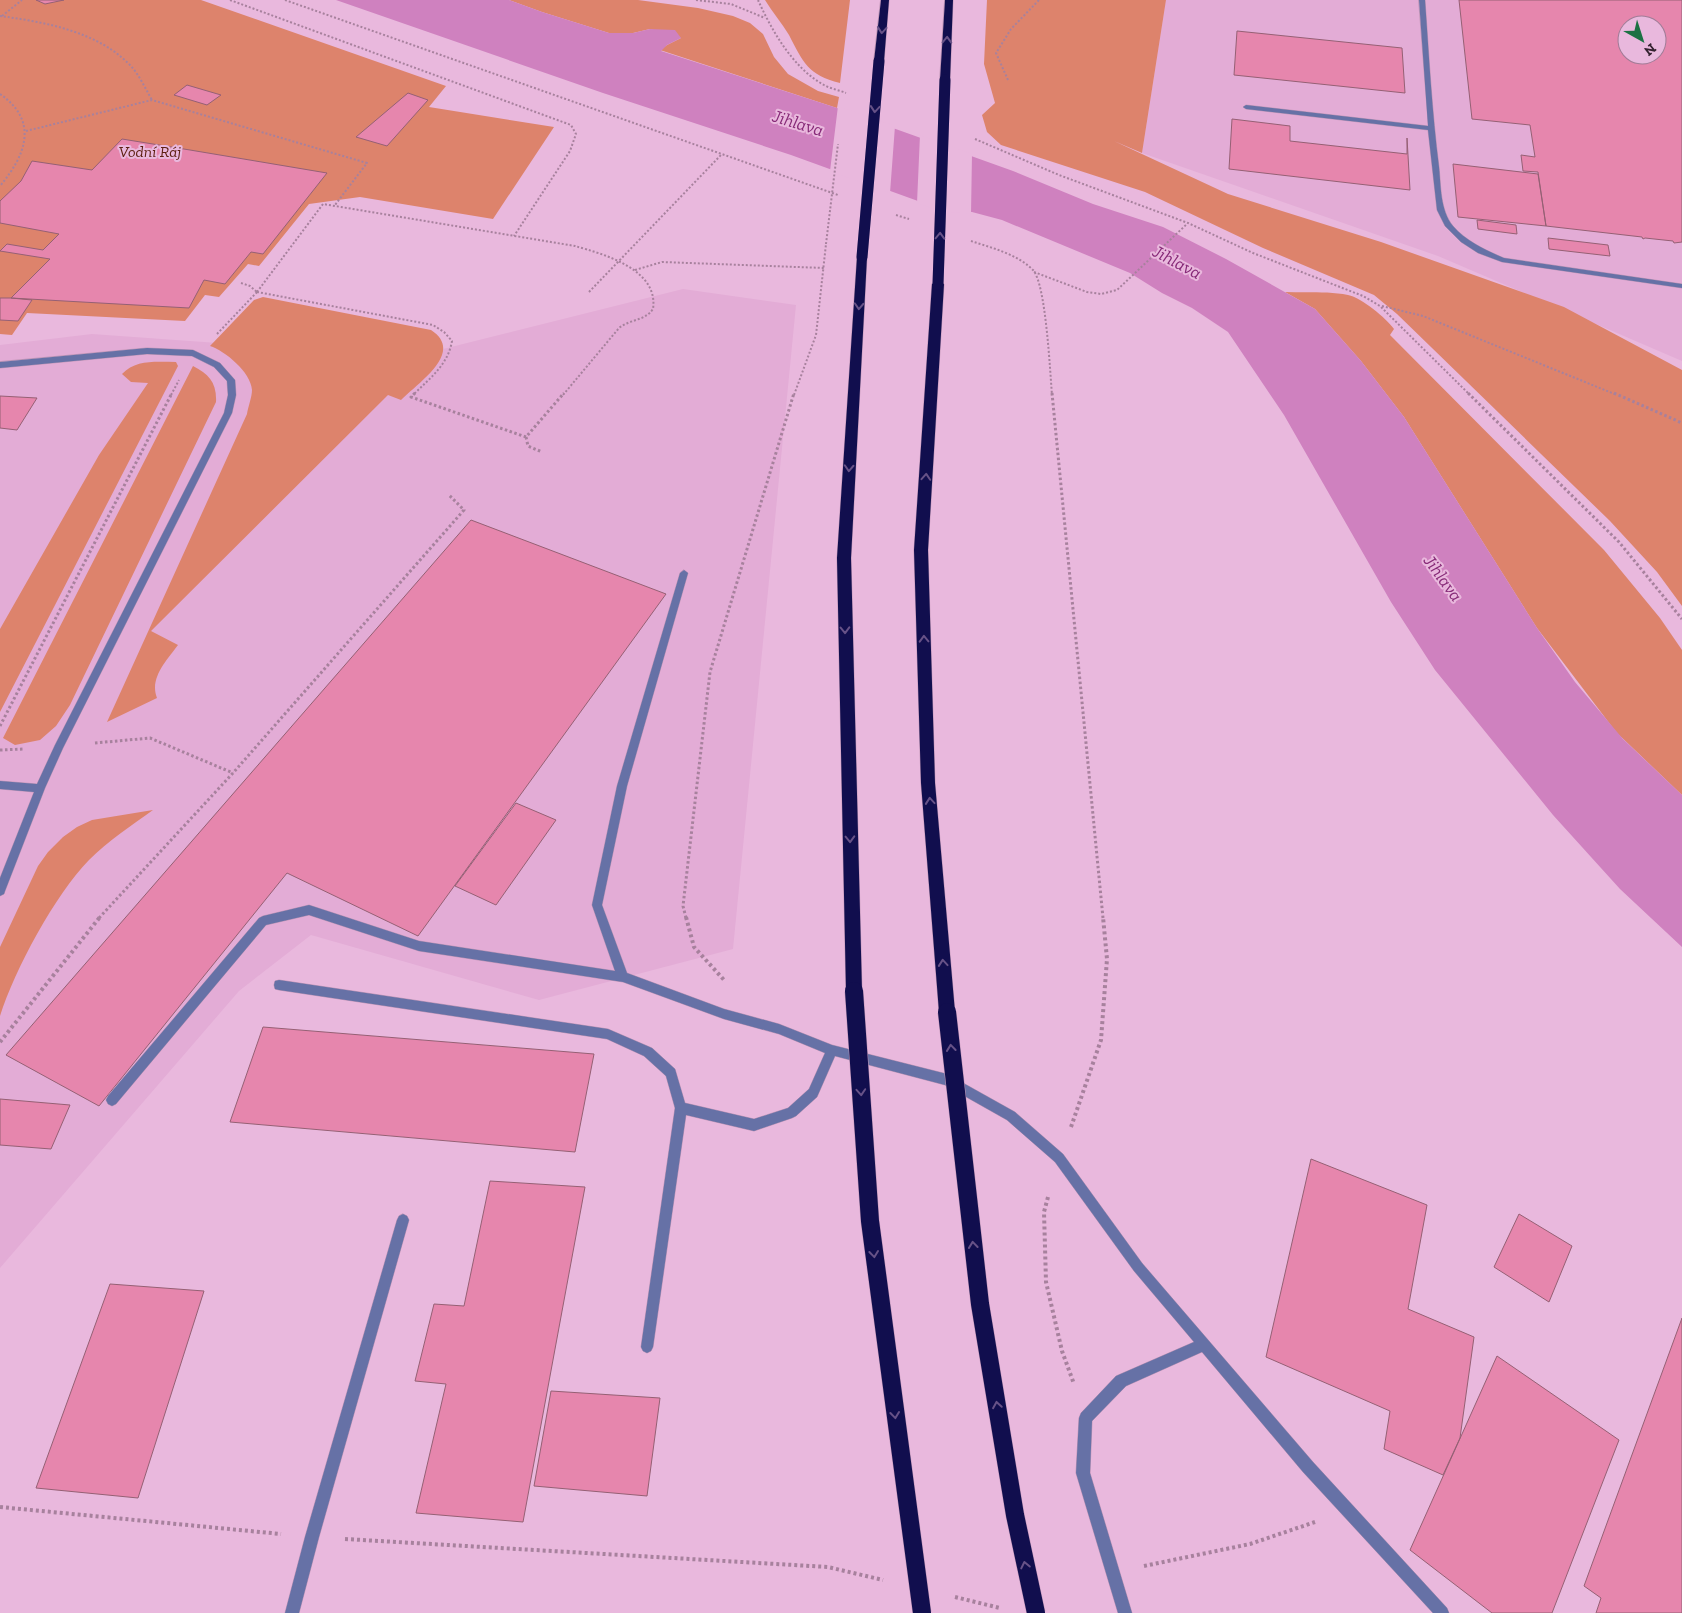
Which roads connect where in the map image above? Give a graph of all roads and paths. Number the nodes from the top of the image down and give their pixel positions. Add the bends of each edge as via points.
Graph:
1 (22, 0) edge
2 (230, 0) edge
3 (285, 0) edge
4 (697, 0) edge
5 (758, 0) edge
6 (885, 0) edge
7 (949, 0) edge
8 (1039, 0) edge
9 (1422, 0) edge
10 (1, 17) edge
11 (766, 18) junction
12 (1008, 80) dead end
13 (845, 90) dead end
14 (0, 94) edge
15 (852, 96) dead end
16 (152, 100) junction
17 (844, 100) dead end
18 (1246, 106) dead end
19 (1431, 128) junction
20 (26, 131) junction
21 (839, 138) dead end
22 (975, 139) dead end
23 (722, 155) junction
24 (0, 186) edge
25 (842, 196) dead end
26 (335, 205) junction
27 (888, 212) dead end
28 (916, 222) dead end
29 (1188, 223) junction
30 (514, 236) junction
31 (962, 238) dead end
32 (619, 261) junction
33 (824, 268) junction
34 (635, 270) junction
35 (1034, 271) junction
36 (241, 283) dead end
37 (1682, 286) edge
38 (256, 292) junction
39 (589, 292) dead end
40 (1380, 306) junction
41 (216, 334) dead end
42 (193, 353) junction
43 (0, 365) edge
44 (1682, 423) edge
45 (526, 437) junction
46 (542, 452) dead end
47 (449, 495) dead end
48 (684, 573) dead end
49 (1682, 619) edge
50 (0, 726) edge
51 (58, 748) junction
52 (0, 750) edge
53 (233, 773) junction
54 (0, 785) edge
55 (40, 788) junction
56 (0, 891) edge
57 (623, 977) junction
58 (727, 982) dead end
59 (279, 985) dead end
60 (0, 1042) edge
61 (832, 1050) junction
62 (112, 1100) dead end
63 (681, 1108) junction
64 (1059, 1158) junction
65 (403, 1220) dead end
66 (1204, 1344) junction
67 (647, 1347) dead end
68 (1086, 1418) junction
69 (0, 1507) edge
70 (1348, 1511) junction
71 (312, 1537) junction
72 (913, 1554) junction
73 (1112, 1573) junction
74 (885, 1581) dead end
75 (953, 1597) dead end
76 (1010, 1611) dead end
77 (292, 1613) edge
78 (915, 1613) edge
79 (922, 1613) edge
80 (1036, 1613) edge
81 (1125, 1613) edge
82 (1442, 1613) edge

1 - 10 path
2 - 30 path via 571,125 576,134 570,151
3 - 23 path
4 - 11 path via 731,4
5 - 11 path
6 -> 72 highway, bridge via 862,257 844,558 854,991 870,1222
80 -> 7 highway, bridge via 1015,1515 980,1304 947,1012 928,783 921,550 938,284
8 - 12 path via 1011,29 996,53
9 - 19 lane
10 - 16 path via 52,24 98,43 124,60
11 - 15 path via 798,66 824,85
13 - 17 path
14 - 20 path via 20,112
16 - 20 path
16 - 26 path via 367,164
18 - 19 lane
19 - 37 lane via 1442,210 1448,226 1481,251 1502,260
20 - 24 path via 16,160
21 - 33 path, bridge
22 - 29 path
23 - 25 path
23 - 32 path
26 - 30 path
26 - 38 path via 323,204
27 - 28 path
29 - 35 path via 1116,290 1101,294 1087,292
29 - 40 path
30 - 32 path via 575,246
31 - 35 path via 1009,254
32 - 34 path
32 - 39 path
33 - 34 path via 662,262
33 - 58 path via 816,335 799,377 710,672 683,906 694,947
34 - 45 path via 652,297 654,307 651,313 619,326
35 - 64 path via 1043,298 1107,959 1102,1040
36 - 38 path
38 - 41 path
38 - 45 path via 433,325 452,341 451,350 411,397
40 - 44 path via 1423,316
40 - 49 path via 1619,542
42 - 43 lane via 147,351
42 - 50 path
42 - 51 lane via 217,365 231,380 228,413
45 - 46 path via 528,446
47 - 53 path via 464,510
48 - 57 lane via 622,786 597,905
51 - 52 path
51 - 53 path via 150,738
51 - 55 lane
53 - 60 path via 112,902
54 - 55 lane
55 - 56 lane
57 - 61 lane
57 - 62 lane via 419,946 309,910 263,921
59 - 63 lane via 608,1034 648,1052 671,1073
61 - 63 lane via 813,1093 792,1112 754,1125
61 - 64 lane via 947,1080 1011,1116
63 - 67 lane
64 - 66 lane via 1138,1266
64 - 68 path via 1044,1212 1046,1282 1062,1351
65 - 71 lane
66 - 68 lane via 1121,1381
66 - 70 lane
68 - 73 lane via 1083,1473
69 - 71 path
70 - 73 path via 1250,1544
70 - 82 lane
71 - 74 path via 828,1567
71 - 77 lane
72 - 78 highway, bridge
72 - 79 highway, bridge
73 - 81 lane
75 - 76 path

